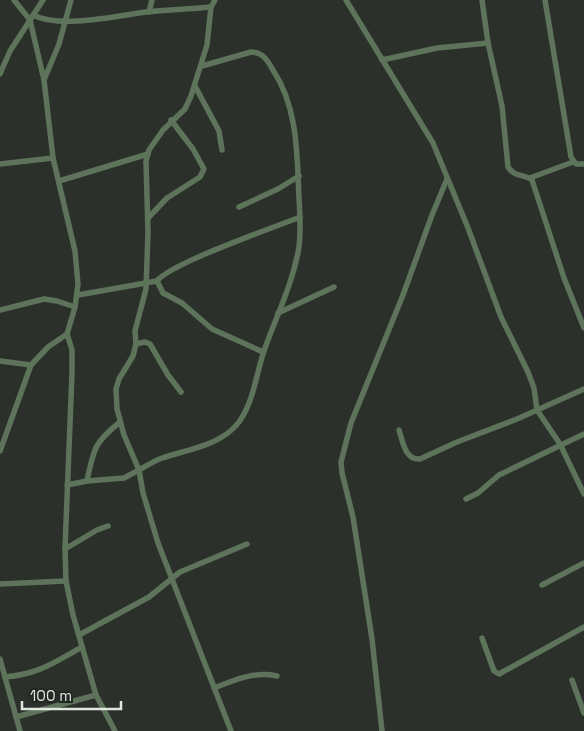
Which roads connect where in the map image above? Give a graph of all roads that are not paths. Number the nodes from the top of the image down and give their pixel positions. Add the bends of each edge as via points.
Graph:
1 (14, 0) edge
2 (43, 0) edge
3 (71, 0) edge
4 (152, 0) edge
5 (215, 0) edge
6 (346, 0) edge
7 (482, 0) edge
8 (545, 0) edge
9 (211, 7) junction
10 (149, 12) junction
11 (32, 18) junction
12 (65, 21) junction
13 (488, 43) junction
14 (382, 60) junction
15 (202, 66) junction
16 (0, 74) edge
17 (44, 80) junction
18 (195, 86) junction
19 (171, 120) junction
20 (222, 150) dead end
21 (148, 154) junction
22 (53, 158) junction
23 (573, 162) junction
24 (0, 164) edge
25 (584, 164) edge
26 (299, 176) junction
27 (530, 178) junction
28 (447, 180) junction
29 (59, 181) junction
30 (239, 207) dead end
31 (300, 217) junction
32 (148, 218) junction
33 (157, 281) junction
34 (147, 282) junction
35 (334, 287) dead end
36 (78, 295) junction
37 (75, 307) junction
38 (0, 310) edge
39 (278, 313) junction
40 (584, 328) edge
41 (67, 334) junction
42 (136, 344) junction
43 (263, 352) junction
44 (0, 361) edge
45 (31, 365) junction
46 (584, 389) edge
47 (182, 392) dead end
48 (537, 410) junction
49 (120, 422) junction
50 (398, 430) dead end
51 (584, 434) edge
52 (560, 444) junction
53 (0, 451) edge
54 (139, 470) junction
55 (86, 481) junction
56 (67, 485) junction
57 (584, 492) edge
58 (466, 500) dead end
59 (108, 526) dead end
60 (247, 544) dead end
61 (65, 548) junction
62 (584, 563) edge
63 (171, 578) junction
64 (66, 581) junction
65 (0, 584) edge
66 (542, 586) dead end
67 (584, 627) edge
68 (79, 635) junction
69 (482, 638) dead end
70 (82, 647) junction
71 (0, 658) edge
72 (277, 676) dead end
73 (4, 680) edge
74 (572, 680) dead end
75 (214, 688) junction
76 (96, 695) junction
77 (584, 712) edge
78 (16, 717) junction
79 (20, 731) edge
80 (115, 731) edge
81 (231, 731) edge
82 (382, 731) edge

1 - 11 street
2 - 11 street
3 - 12 street
4 - 10 street
5 - 9 street
6 - 14 street
7 - 13 street
8 - 23 street
9 - 10 street
9 - 15 street
10 - 12 street
11 - 12 street
11 - 16 street via 10,51
11 - 17 street
12 - 17 street
13 - 14 street via 437,48
13 - 27 street via 502,106 508,167 512,173
14 - 28 street via 429,134
15 - 18 street
15 - 26 street via 251,52 260,53 267,60 279,79 289,107 297,142
17 - 22 street
18 - 19 street via 187,106
18 - 20 street via 218,130
19 - 21 street
19 - 32 street via 194,149 204,169 200,176 167,198
21 - 29 street
21 - 32 street
22 - 24 street
22 - 29 street
23 - 25 street
23 - 27 street
26 - 30 street
26 - 31 street
27 - 40 street
28 - 48 street via 501,317 528,372
28 - 82 street via 351,423 341,462 371,632
29 - 36 street via 76,256
31 - 33 street via 166,272
31 - 39 street via 297,257
32 - 34 street
33 - 34 street
33 - 43 street via 163,293 212,329
34 - 36 street
34 - 42 street via 135,332
35 - 39 street
36 - 37 street
37 - 38 street via 44,299
37 - 41 street
39 - 43 street
41 - 45 street
41 - 56 street via 72,372
42 - 47 street via 150,344
42 - 49 street via 133,356 117,383
43 - 54 street via 250,402 233,429 218,440 160,459
44 - 45 street
45 - 53 street
46 - 48 street
48 - 50 street via 420,459 409,456
48 - 52 street
49 - 54 street
49 - 55 street via 97,445
51 - 52 street
52 - 57 street
52 - 58 street via 495,476
54 - 55 street via 124,478
54 - 63 street via 148,514
55 - 56 street
56 - 61 street
59 - 61 street
60 - 63 street
61 - 64 street
62 - 66 street
63 - 68 street via 159,590
63 - 75 street
64 - 65 street
64 - 68 street
67 - 69 street via 499,674 494,671
68 - 70 street
70 - 73 street via 41,670
70 - 76 street
71 - 73 street
72 - 75 street via 246,676
73 - 78 street
74 - 77 street
75 - 81 street
76 - 78 street
76 - 80 street
78 - 79 street

